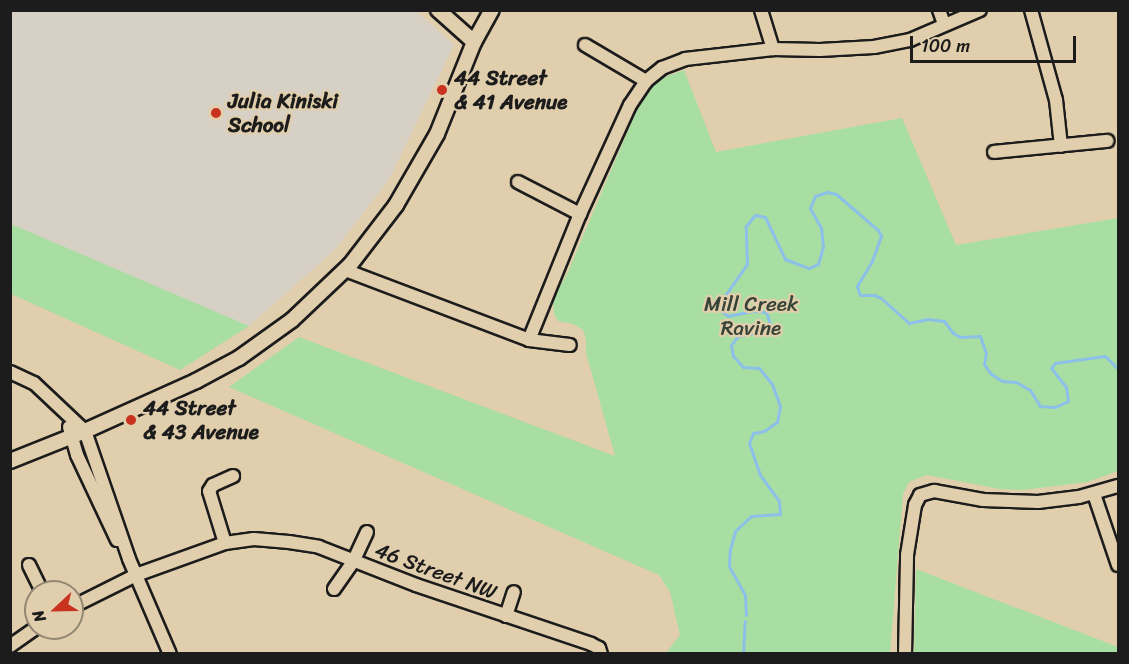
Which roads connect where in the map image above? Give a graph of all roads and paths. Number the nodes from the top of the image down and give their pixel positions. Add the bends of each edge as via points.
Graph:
1 (438, 10) edge
2 (492, 10) edge
3 (761, 10) edge
4 (939, 10) edge
5 (980, 10) edge
6 (1031, 10) edge
7 (944, 24) junction
8 (474, 42) junction
9 (585, 45) dead end
10 (773, 49) junction
11 (646, 81) junction
12 (1107, 141) dead end
13 (1061, 146) junction
14 (994, 152) dead end
15 (518, 182) dead end
16 (580, 214) junction
17 (345, 270) junction
18 (529, 340) junction
19 (570, 345) dead end
20 (10, 372) edge
21 (67, 417) junction
22 (85, 431) junction
23 (71, 437) junction
24 (10, 461) edge
25 (233, 476) dead end
26 (1119, 486) edge
27 (1094, 494) junction
28 (367, 532) dead end
29 (225, 543) junction
30 (129, 559) junction
31 (353, 562) junction
32 (29, 565) dead end
33 (1119, 565) edge
34 (136, 575) junction
35 (36, 580) edge
36 (334, 589) dead end
37 (514, 592) dead end
38 (84, 601) edge
39 (506, 616) junction
40 (24, 636) edge
41 (10, 646) edge
42 (600, 651) edge
43 (170, 654) edge
44 (904, 654) edge

1 - 8 street
2 - 8 street
3 - 10 street
4 - 7 street
5 - 7 street
6 - 13 street via 1056,100
7 - 10 street via 910,40 874,47
8 - 17 street via 437,134 396,205
9 - 11 street
10 - 11 street via 685,59 662,68
11 - 16 street via 630,105
12 - 13 street
13 - 14 street
15 - 16 street
16 - 18 street
17 - 18 street
17 - 22 street via 292,320 239,358
18 - 19 street
20 - 21 street via 34,383
21 - 22 street
21 - 23 street
22 - 23 street
22 - 30 street
23 - 24 street
23 - 30 street
25 - 29 street via 209,491
26 - 27 street
27 - 33 street
27 - 44 street via 1023,502 983,500 939,491 924,493 915,505 910,531
28 - 31 street, 46 Street NW
29 - 31 street, 46 Street NW via 254,539 289,542 319,547
29 - 34 street, 46 Street NW
30 - 34 street
31 - 36 street, 46 Street NW
31 - 39 street, 46 Street NW
32 - 35 street
34 - 38 street, 46 Street NW
34 - 43 street
37 - 39 street, 46 Street NW
39 - 42 street, 46 Street NW
40 - 41 street

